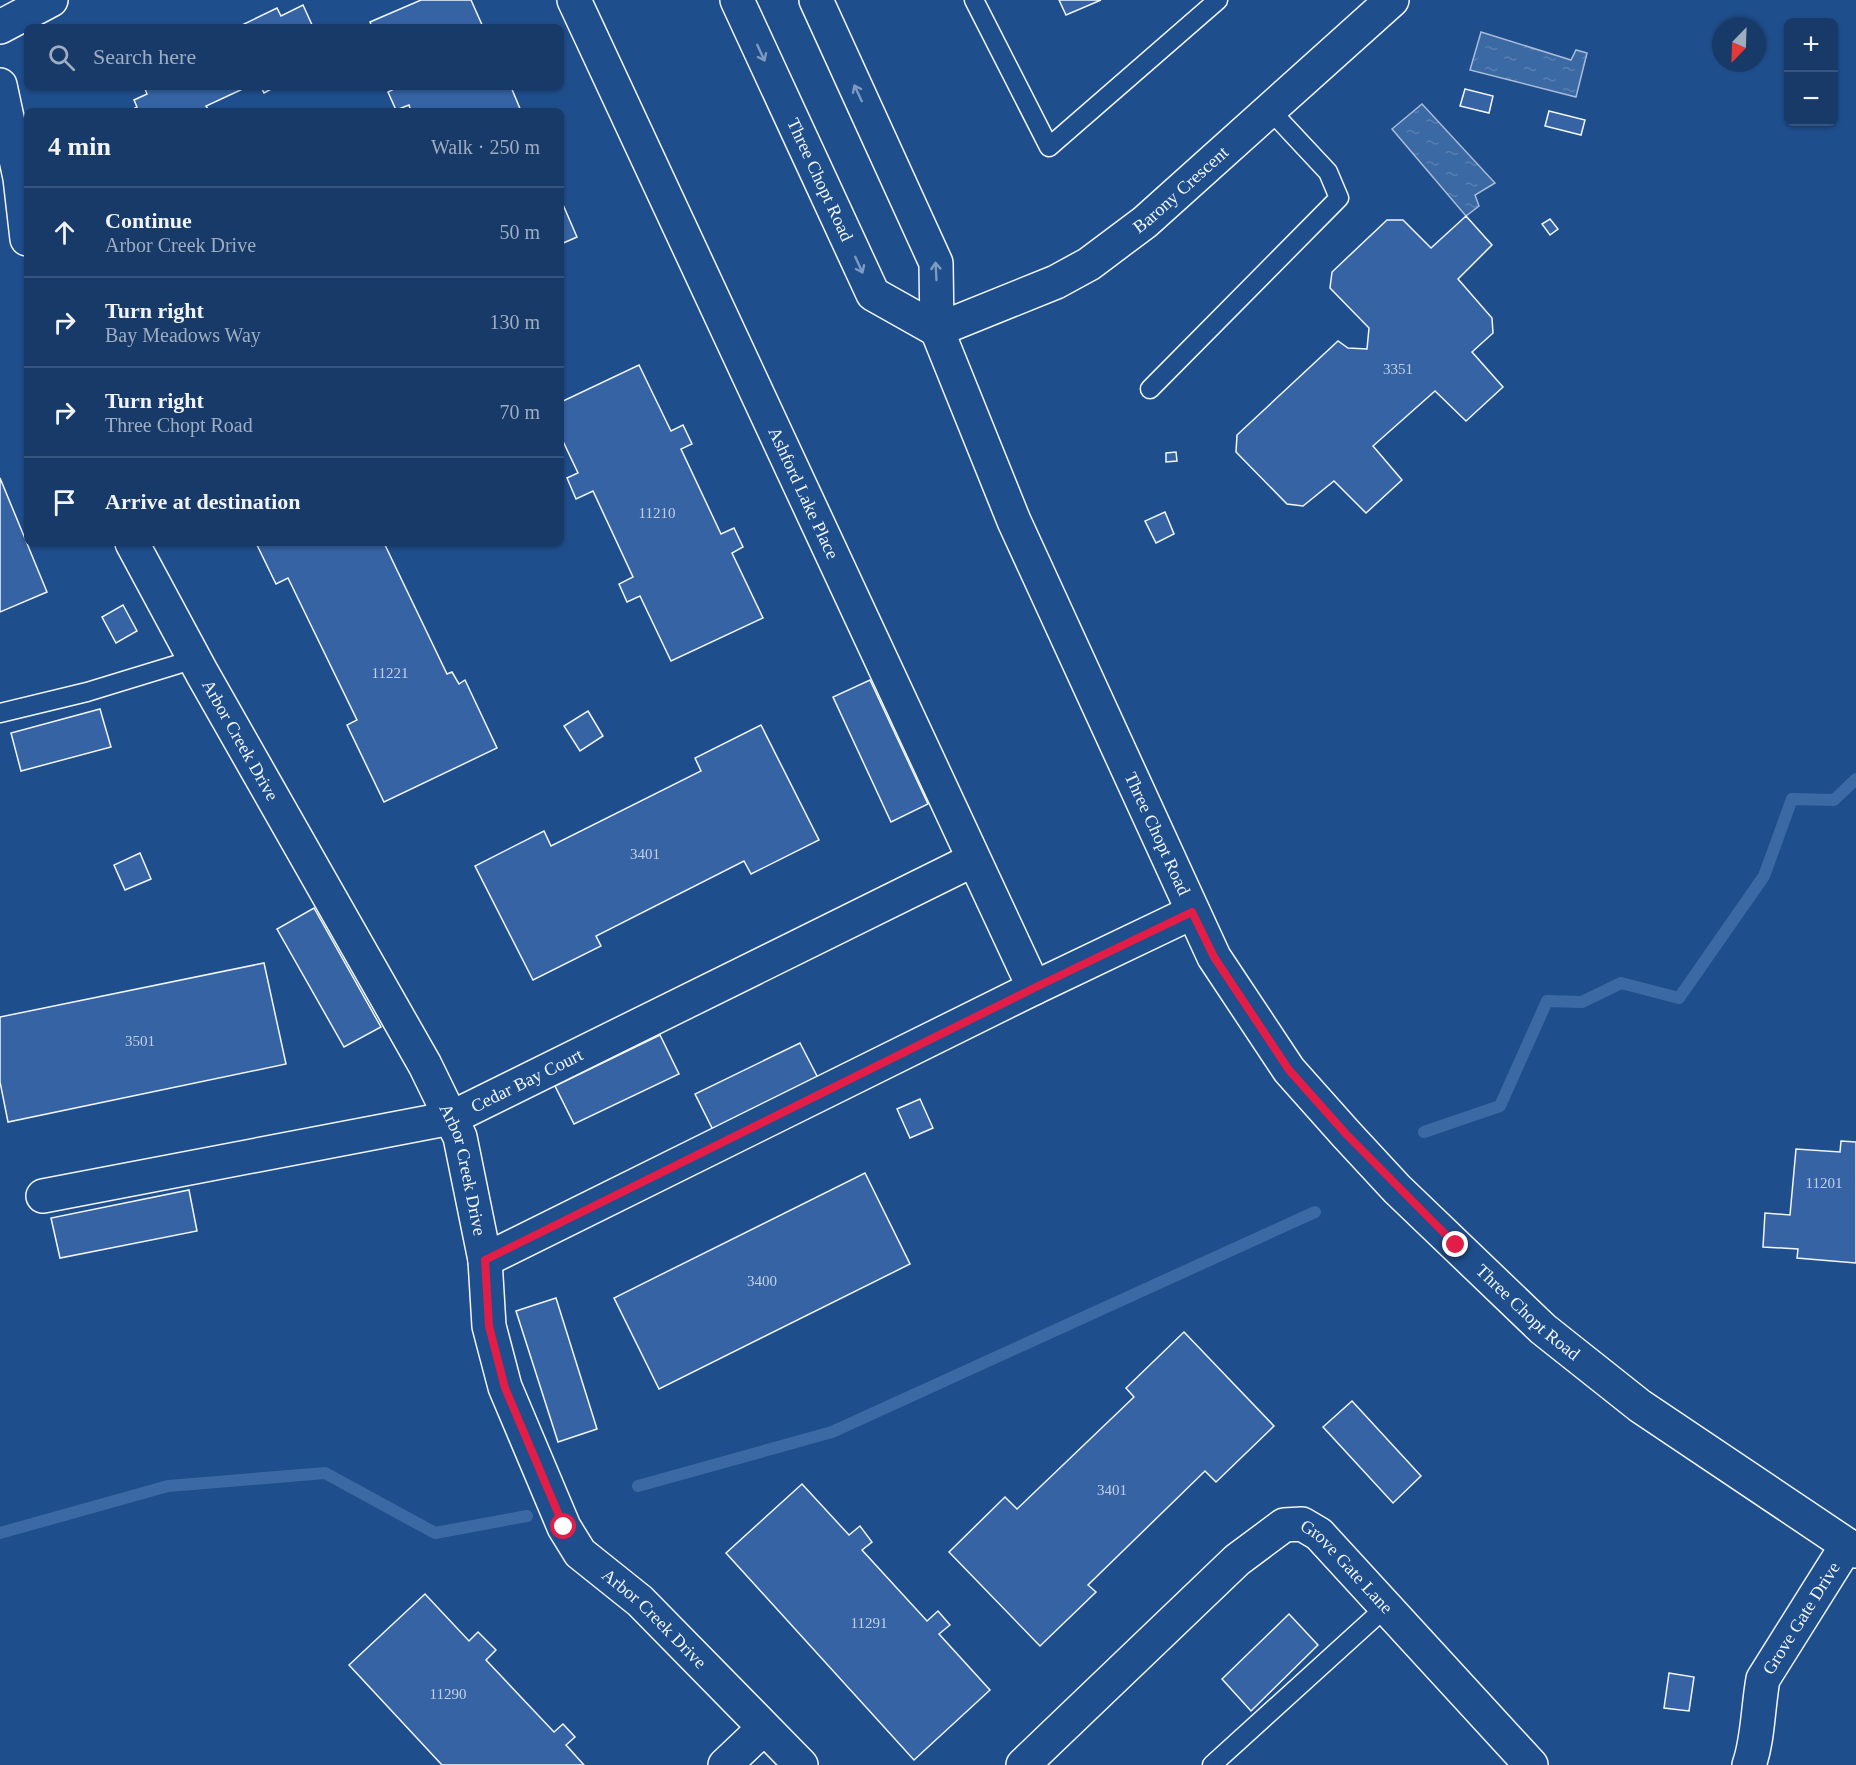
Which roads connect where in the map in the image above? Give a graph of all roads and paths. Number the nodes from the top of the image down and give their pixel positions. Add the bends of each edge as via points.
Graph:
1 (51, 0) edge
2 (574, 0) edge
3 (737, 0) edge
4 (816, 0) edge
5 (974, 0) edge
6 (1218, 0) edge
7 (1377, 5) edge
8 (0, 27) edge
9 (0, 85) edge
10 (1270, 110) junction
11 (10, 182) edge
12 (24, 229) edge
13 (937, 330) junction
14 (1150, 389) dead end
15 (134, 546) edge
16 (195, 659) junction
17 (0, 713) edge
18 (973, 860) junction
19 (1192, 912) junction
20 (1034, 988) junction
21 (451, 1118) junction
22 (43, 1196) dead end
23 (485, 1260) junction
24 (1851, 1548) edge
25 (1386, 1607) junction
26 (764, 1728) junction
27 (725, 1765) edge
28 (801, 1765) edge
29 (1023, 1765) edge
30 (1212, 1765) edge
31 (1531, 1765) edge
32 (1749, 1765) edge

1 - 8 street
2 - 18 street, Ashford Lake Place
3 -> 13 street, Three Chopt Road via 873,294
13 -> 4 street, Three Chopt Road via 936,263
5 - 6 lane via 1049,147
7 - 10 street, Barony Crescent
9 - 11 street
10 - 13 street, Barony Crescent via 1144,222 1089,264 1056,282
10 - 14 lane via 1328,172 1339,198
11 - 12 street
13 - 19 street, Three Chopt Road via 1014,521
15 - 16 street, Arbor Creek Drive
16 - 17 lane
16 - 21 street, Arbor Creek Drive via 425,1065
18 - 20 street, Ashford Lake Place
18 - 21 street, Cedar Bay Court
19 - 20 street
19 - 24 street, Three Chopt Road via 1214,957 1289,1070 1447,1237 1543,1329 1640,1406
20 - 23 street
21 - 22 street, Cedar Bay Court
21 - 23 street, Arbor Creek Drive via 460,1137
23 - 26 street, Arbor Creek Drive via 489,1326 505,1388 564,1527 580,1553 640,1601
24 - 32 street, Grove Gate Drive via 1763,1679
25 - 29 street, Grove Gate Lane via 1319,1534 1302,1524 1284,1524 1237,1560
25 - 30 lane
25 - 31 street, Grove Gate Lane
26 - 27 street
26 - 28 street, Arbor Creek Drive

